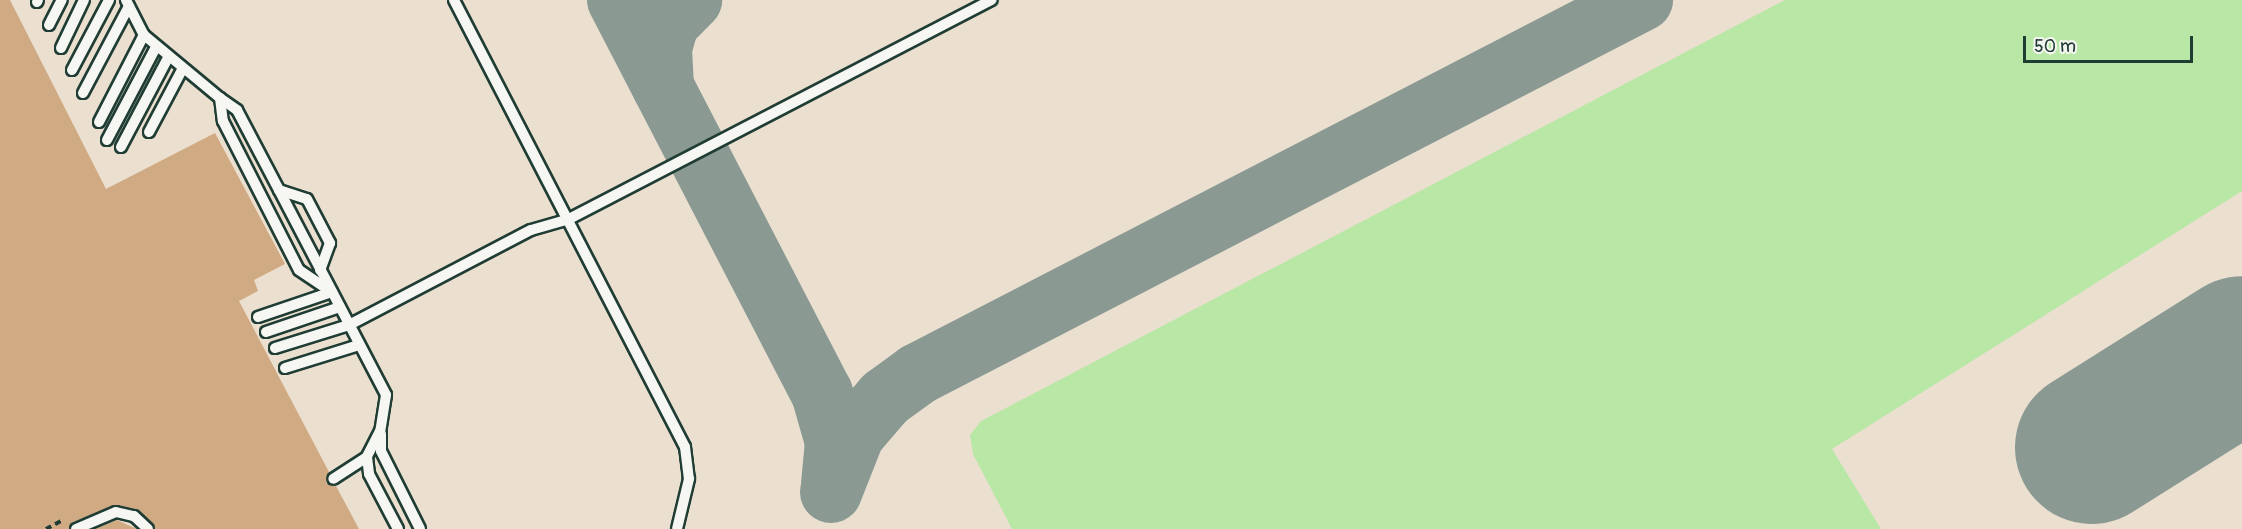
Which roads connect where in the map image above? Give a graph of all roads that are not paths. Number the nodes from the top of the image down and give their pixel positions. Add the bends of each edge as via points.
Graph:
1 (62, 0) edge
2 (84, 0) edge
3 (110, 0) edge
4 (454, 0) edge
5 (993, 0) edge
6 (127, 3) edge
7 (49, 25) dead end
8 (144, 35) junction
9 (156, 47) junction
10 (61, 48) dead end
11 (168, 58) junction
12 (183, 68) junction
13 (72, 70) dead end
14 (83, 93) dead end
15 (220, 99) junction
16 (99, 122) dead end
17 (149, 132) dead end
18 (107, 140) dead end
19 (121, 147) dead end
20 (279, 190) junction
21 (569, 219) junction
22 (320, 270) junction
23 (332, 292) junction
24 (340, 307) junction
25 (258, 317) dead end
26 (349, 325) junction
27 (266, 332) dead end
28 (359, 345) junction
29 (275, 348) dead end
30 (285, 368) dead end
31 (381, 431) junction
32 (368, 457) junction
33 (333, 479) dead end
34 (76, 529) edge
35 (148, 529) edge
36 (398, 529) edge
37 (420, 529) edge
38 (678, 529) edge

1 - 7 lane
2 - 10 lane
3 - 13 lane
4 - 21 lane
5 - 21 lane
6 - 8 lane
6 - 14 lane
8 - 9 lane
8 - 16 lane
9 - 11 lane
9 - 18 lane
11 - 12 lane
11 - 19 lane
12 - 15 lane
12 - 17 lane
15 - 20 lane via 237,110
15 - 23 lane via 223,121 299,270
20 - 22 lane
20 - 22 lane via 307,199 330,243
21 - 26 lane via 531,231
21 - 38 lane via 685,447 689,479
22 - 23 lane
23 - 24 lane
23 - 25 lane
24 - 26 lane
24 - 27 lane
26 - 28 lane
26 - 29 lane
28 - 30 lane
28 - 31 lane via 386,395
31 - 32 lane
31 - 37 lane via 381,452
32 - 33 lane
32 - 36 lane via 369,474
34 - 35 lane via 116,512 134,516

